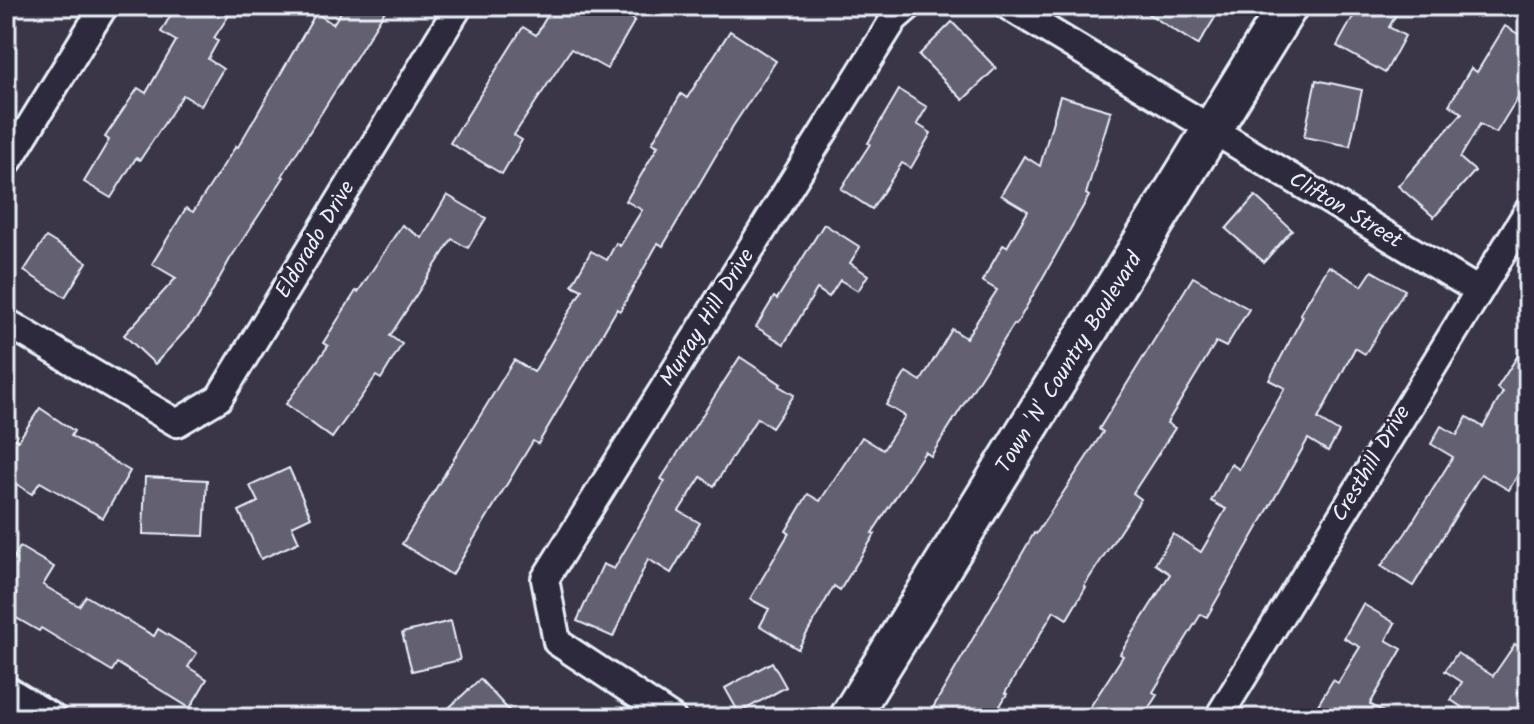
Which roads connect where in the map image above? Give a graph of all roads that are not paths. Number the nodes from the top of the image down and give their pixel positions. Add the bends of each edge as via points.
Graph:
1 (104, 6) edge
2 (459, 6) edge
3 (909, 6) edge
4 (1008, 6) edge
5 (1288, 6) edge
6 (1213, 132) junction
7 (6, 165) edge
8 (1528, 211) edge
9 (1477, 290) junction
10 (6, 322) edge
11 (6, 689) edge
12 (53, 718) edge
13 (672, 718) edge
14 (849, 718) edge
15 (1218, 718) edge

1 - 7 street
2 - 10 street, Eldorado Drive via 219,398 177,423
3 - 13 street, Murray Hill Drive via 885,32 545,579 557,642
4 - 6 street, Clifton Street
5 - 6 street, Town 'N' Country Boulevard
6 - 9 street, Clifton Street
6 - 14 street, Town 'N' Country Boulevard
8 - 9 street, Cresthill Drive
9 - 15 street, Cresthill Drive
11 - 12 street

